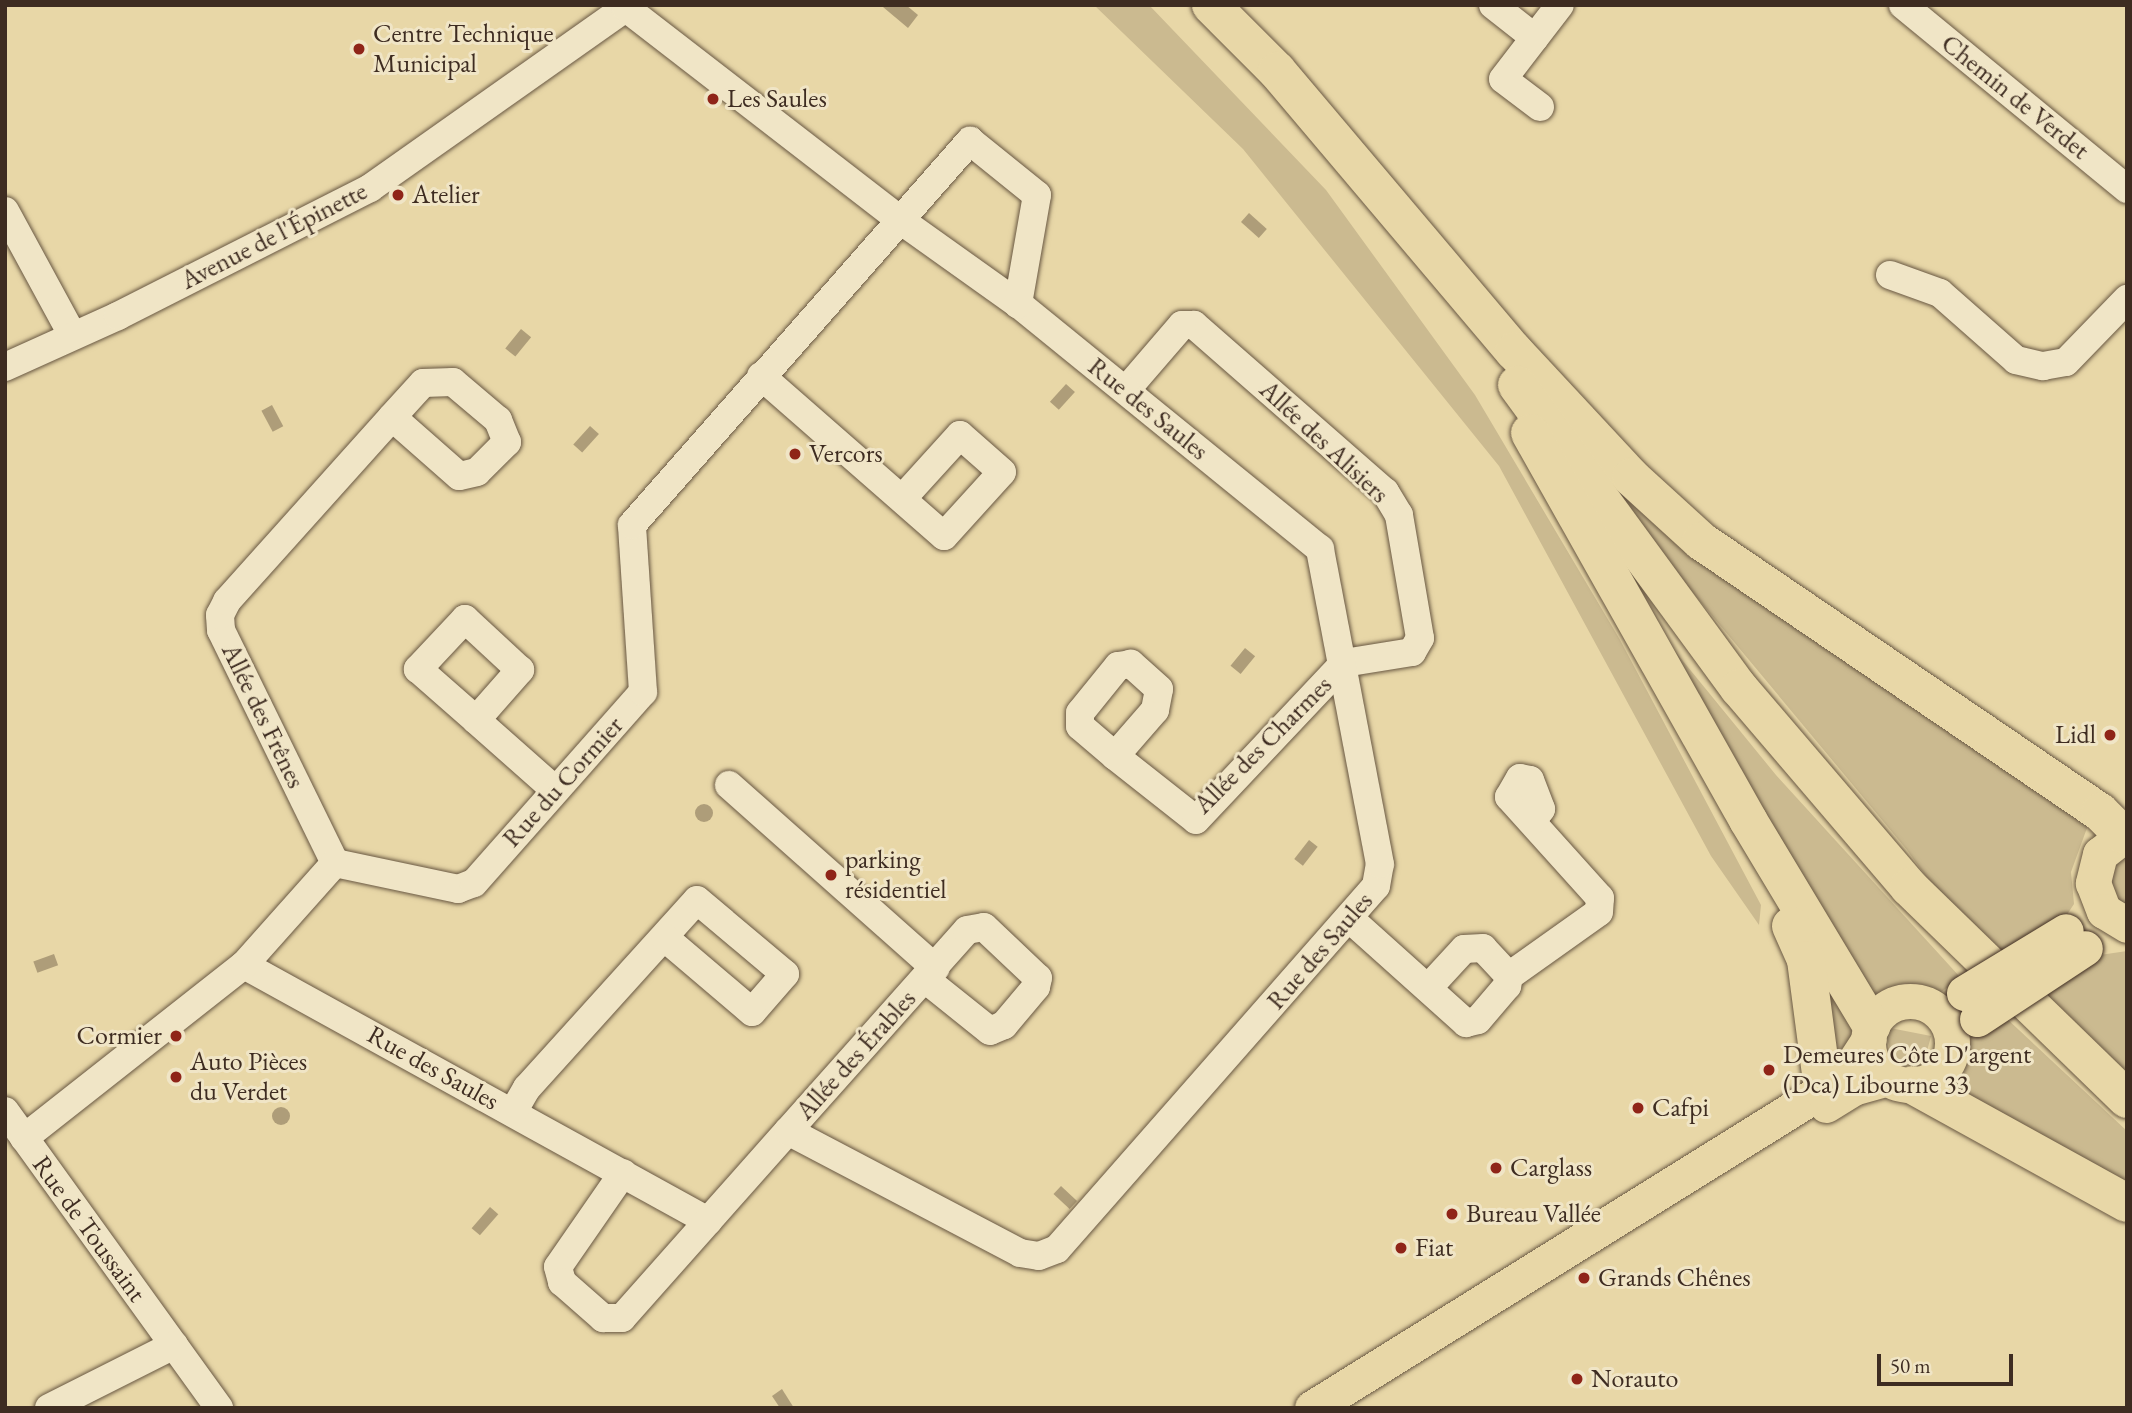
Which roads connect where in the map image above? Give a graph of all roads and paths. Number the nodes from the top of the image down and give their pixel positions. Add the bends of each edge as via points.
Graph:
1 (1211, 5) edge
2 (1493, 5) edge
3 (1560, 5) edge
4 (1903, 5) edge
5 (628, 7) edge
6 (1535, 38) junction
7 (1540, 107) dead end
8 (1351, 162) junction
9 (2127, 189) edge
10 (5, 211) edge
11 (899, 219) junction
12 (1890, 275) dead end
13 (2127, 299) edge
14 (1018, 304) junction
15 (1480, 334) junction
16 (73, 336) junction
17 (5, 367) edge
18 (761, 376) junction
19 (1126, 390) junction
20 (392, 417) dead end
21 (902, 499) dead end
22 (1344, 663) junction
23 (477, 720) dead end
24 (1115, 756) dead end
25 (729, 785) dead end
26 (555, 790) junction
27 (1533, 820) dead end
28 (1748, 820) junction
29 (2125, 833) edge
30 (335, 863) junction
31 (2096, 898) junction
32 (1350, 919) junction
33 (2127, 926) edge
34 (665, 937) dead end
35 (2075, 940) junction
36 (244, 965) junction
37 (1509, 976) junction
38 (1428, 988) junction
39 (1958, 1015) junction
40 (1870, 1032) junction
41 (1900, 1081) junction
42 (1822, 1090) junction
43 (2127, 1099) edge
44 (5, 1111) edge
45 (513, 1112) junction
46 (788, 1131) junction
47 (24, 1138) junction
48 (622, 1173) junction
49 (2127, 1203) edge
50 (708, 1221) junction
51 (174, 1345) junction
52 (49, 1408) edge
53 (219, 1408) edge
54 (1312, 1408) edge
55 (1342, 1408) edge

1 - 8 highway via 1277,71
2 - 6 street
3 - 6 street
4 - 9 street, Chemin de Verdet
5 - 11 street, Rue des Saules
5 - 16 street, Avenue de l'Épinette via 370,188
6 - 7 street via 1503,79
8 - 15 highway
8 - 29 highway via 1523,361 1631,477 1701,541
10 - 16 street
11 - 14 street, Rue des Saules
11 - 14 street via 970,141 1037,195
11 - 18 street, Rue du Cormier
12 - 13 street via 1940,293 2016,360 2043,366 2066,362
14 - 19 street, Rue des Saules
15 - 28 highway via 1561,495 1648,639
15 - 43 highway via 1739,688 1909,887
16 - 17 street, Avenue de l'Épinette
18 - 21 street
18 - 26 street, Rue du Cormier via 632,525 643,692
19 - 22 street, Rue des Saules via 1320,549
19 - 22 street, Allée des Alisiers via 1182,325 1194,326 1385,492 1399,515 1420,638 1412,652
20 - 30 street, Allée des Frênes via 227,601 220,615 221,630
22 - 24 street, Allée des Charmes via 1196,820
22 - 32 street, Rue des Saules via 1380,864 1376,886
23 - 26 street
25 - 46 street, Allée des Érables via 930,974
26 - 30 street, Rue du Cormier via 474,883 458,888
27 - 37 street via 1600,898 1599,912
28 - 40 highway
28 - 42 highway via 1806,960
29 - 31 main road via 2099,854 2093,883
30 - 36 street
31 - 33 main road via 2104,911
31 - 35 main road
32 - 38 street
32 - 46 street, Rue des Saules via 1057,1249 1039,1256 1020,1253
33 - 35 main road
34 - 45 street via 527,1088
35 - 39 main road, bridge
36 - 45 street, Rue des Saules
36 - 47 street
37 - 38 street via 1483,948 1464,949
37 - 38 street via 1507,986 1472,1024
39 - 40 main road via 1914,1001 1901,1002 1889,1007
39 - 41 main road via 1952,1049 1938,1074
40 - 41 main road via 1873,1061
40 - 42 main road via 1847,1073
41 - 49 highway
41 - 55 main road via 1853,1088
42 - 54 main road
44 - 47 street, Rue de Toussaint
45 - 48 street, Rue des Saules
46 - 50 street
47 - 51 street, Rue de Toussaint
48 - 50 street, Rue des Saules
48 - 50 street via 558,1267 562,1282 603,1318 622,1318
51 - 52 street
51 - 53 street, Rue de Toussaint

